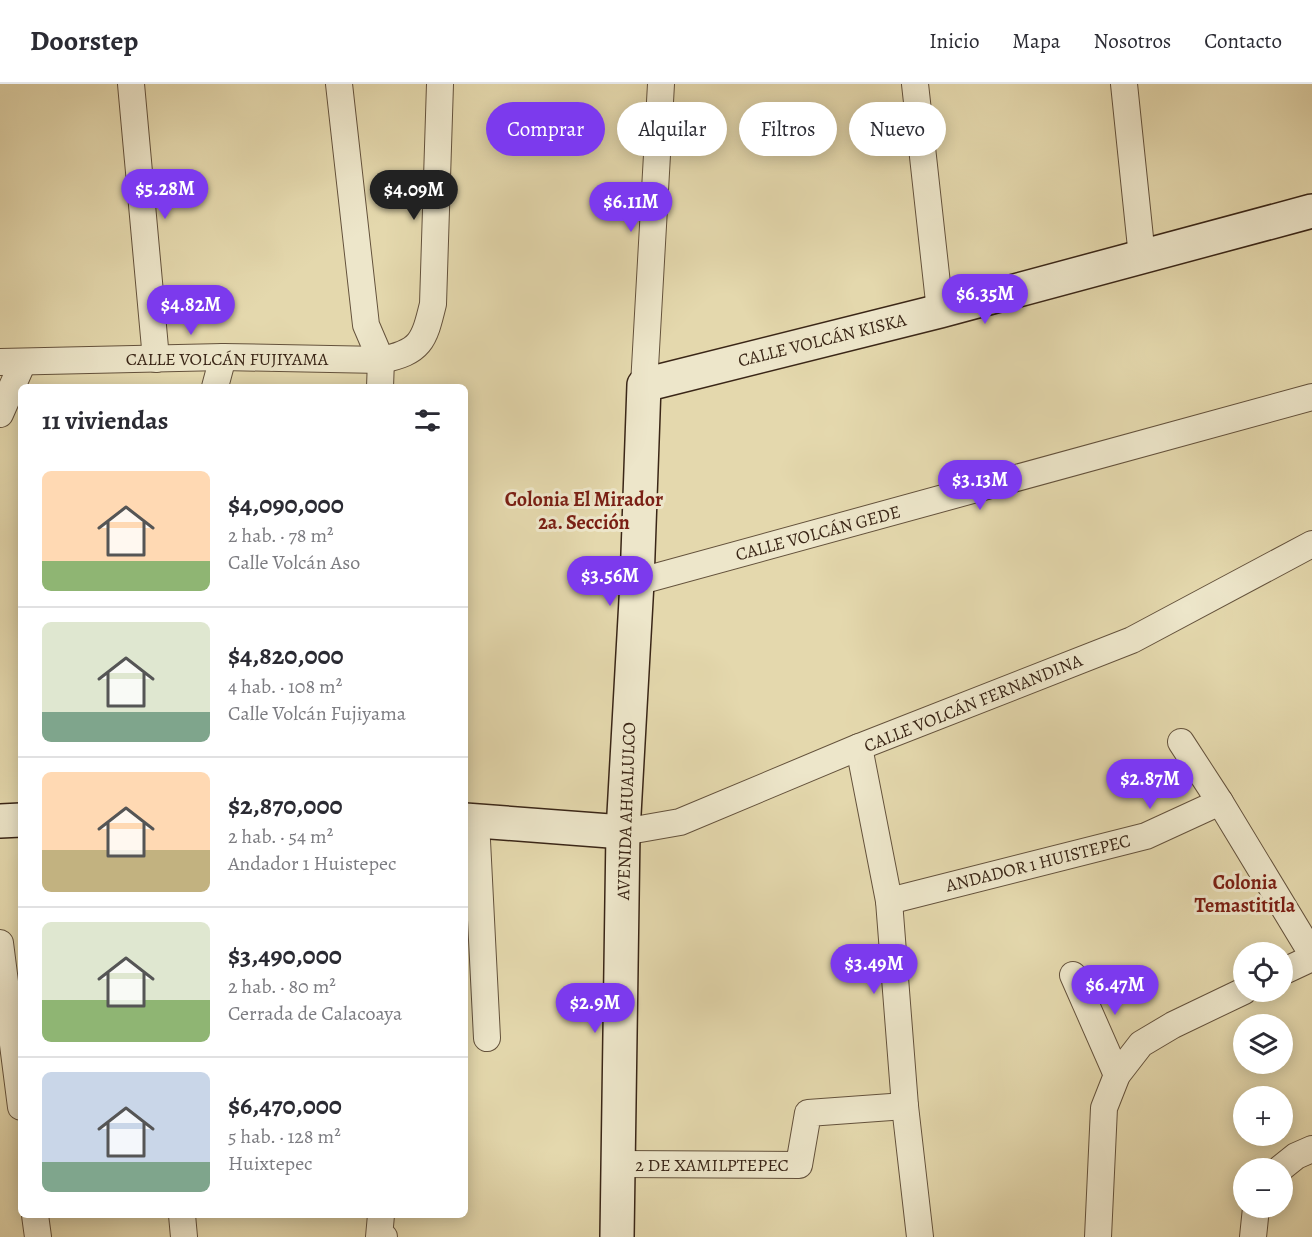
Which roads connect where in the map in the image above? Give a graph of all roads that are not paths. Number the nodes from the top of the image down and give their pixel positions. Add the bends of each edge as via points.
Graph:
1 (131, 84) edge
2 (339, 84) edge
3 (440, 84) edge
4 (661, 84) edge
5 (915, 84) edge
6 (1124, 84) edge
7 (1312, 211) edge
8 (1142, 257) junction
9 (940, 310) junction
10 (223, 357) junction
11 (156, 359) junction
12 (381, 360) junction
13 (12, 362) edge
14 (215, 384) edge
15 (380, 384) edge
16 (644, 385) junction
17 (1312, 397) edge
18 (0, 414) edge
19 (1312, 544) edge
20 (637, 582) junction
21 (1181, 742) dead end
22 (859, 747) junction
23 (1220, 802) junction
24 (18, 820) edge
25 (470, 820) edge
26 (0, 821) edge
27 (623, 832) junction
28 (889, 901) junction
29 (0, 943) edge
30 (1312, 954) edge
31 (1312, 958) edge
32 (1293, 967) edge
33 (1073, 975) dead end
34 (1233, 996) edge
35 (487, 1038) dead end
36 (1118, 1075) junction
37 (18, 1084) edge
38 (905, 1106) junction
39 (1312, 1149) edge
40 (1293, 1158) edge
41 (619, 1164) junction
42 (35, 1218) edge
43 (182, 1218) edge
44 (381, 1218) edge
45 (1255, 1218) edge
46 (38, 1237) edge
47 (184, 1237) edge
48 (379, 1237) edge
49 (384, 1237) edge
50 (617, 1237) edge
51 (920, 1237) edge
52 (1098, 1237) edge
53 (1253, 1237) edge

1 - 11 street
2 - 12 street via 366,325
3 - 12 street, CALLE VOLCÁN FUJIYAMA via 433,304 426,332 417,345 402,356
4 - 16 street
5 - 9 street
6 - 8 street
7 - 8 street, CALLE VOLCÁN KISKA
8 - 9 street, CALLE VOLCÁN KISKA
9 - 16 street, CALLE VOLCÁN KISKA
10 - 11 street, CALLE VOLCÁN FUJIYAMA
10 - 12 street, CALLE VOLCÁN FUJIYAMA
10 - 14 street
11 - 13 street, CALLE VOLCÁN FUJIYAMA
12 - 15 street
13 - 18 street
16 - 20 street, AVENIDA AHUALULCO
17 - 20 street, CALLE VOLCÁN GEDE
19 - 22 street, CALLE VOLCÁN FERNANDINA via 1132,640
20 - 27 street, AVENIDA AHUALULCO
21 - 23 street
22 - 27 street, CALLE VOLCÁN FERNANDINA via 680,822
22 - 28 street
23 - 28 street, ANDADOR 1 HUISTEPEC via 1146,836
23 - 30 street
24 - 26 street
25 - 27 street
25 - 35 street
27 - 41 street, AVENIDA AHUALULCO
28 - 38 street
29 - 37 street
31 - 32 street
33 - 36 street
34 - 36 street via 1140,1044
36 - 52 street via 1104,1107
38 - 41 street, 2 DE XAMILPTEPEC via 808,1113 799,1165
38 - 51 street
39 - 40 street
41 - 50 street, AVENIDA AHUALULCO
42 - 46 street
43 - 47 street
44 - 48 street
45 - 53 street
48 - 49 street

